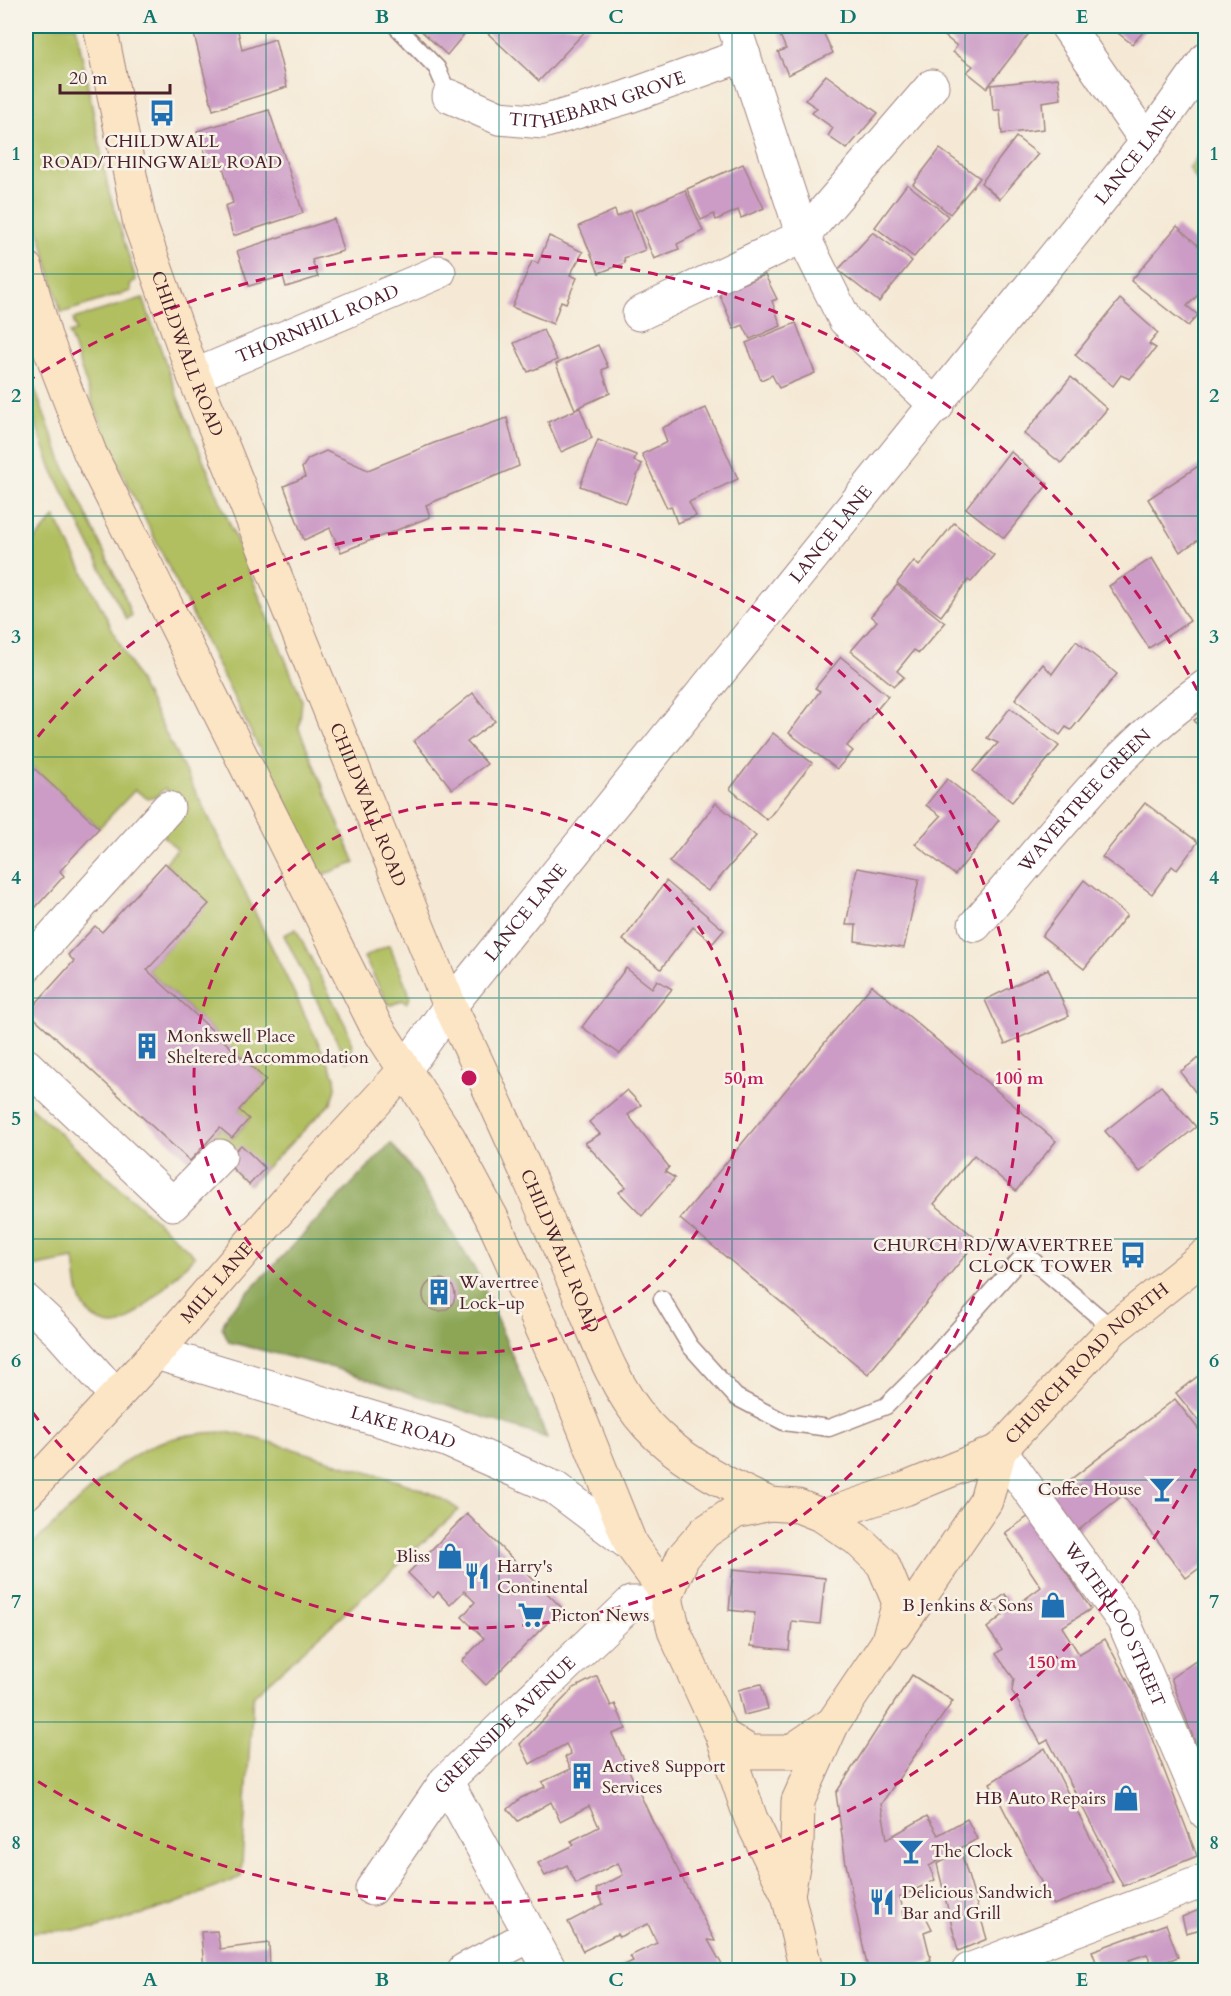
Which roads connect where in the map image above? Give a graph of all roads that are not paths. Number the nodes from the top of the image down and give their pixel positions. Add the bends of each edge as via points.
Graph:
1 (100, 26) edge
2 (396, 26) edge
3 (1067, 26) edge
4 (739, 40) edge
5 (1206, 59) edge
6 (932, 86) dead end
7 (449, 96) joint
8 (1148, 142) junction
9 (803, 237) junction
10 (26, 268) edge
11 (439, 272) dead end
12 (639, 314) dead end
13 (194, 376) junction
14 (938, 406) junction
15 (1206, 686) edge
16 (168, 808) dead end
17 (975, 926) dead end
18 (26, 966) edge
19 (450, 1006) junction
20 (26, 1065) edge
21 (405, 1071) junction
22 (220, 1156) dead end
23 (1206, 1255) edge
24 (662, 1299) dead end
25 (26, 1301) edge
26 (1113, 1329) junction
27 (156, 1353) junction
28 (116, 1396) junction
29 (1000, 1450) junction
30 (26, 1493) edge
31 (770, 1504) junction
32 (823, 1516) junction
33 (631, 1545) junction
34 (667, 1599) junction
35 (887, 1643) junction
36 (832, 1722) junction
37 (722, 1735) junction
38 (446, 1781) junction
39 (1206, 1813) edge
40 (1206, 1880) edge
41 (372, 1889) dead end
42 (788, 1895) junction
43 (531, 1935) junction
44 (464, 1971) edge
45 (550, 1971) edge
46 (806, 1971) edge
47 (969, 1971) edge

1 - 13 main road, CHILDWALL ROAD via 140,224
2 - 7 lane via 436,68
3 - 8 street
4 - 7 street, TITHEBARN GROVE via 624,98 543,122 499,118
4 - 9 street, TITHEBARN GROVE
5 - 8 street, LANCE LANE
6 - 9 street
8 - 14 street, LANCE LANE
9 - 12 street
9 - 14 street, TITHEBARN GROVE via 845,320
10 - 21 main road via 45,336 90,453 316,911 375,1024
11 - 13 street, THORNHILL ROAD
13 - 19 main road, CHILDWALL ROAD
14 - 19 street, LANCE LANE
15 - 17 street, WAVERTREE GREEN via 1172,709 1098,784
16 - 18 street
19 - 21 street, LANCE LANE
19 - 31 main road, CHILDWALL ROAD via 498,1104 616,1379 648,1426 691,1461 731,1487
20 - 22 street via 173,1204
21 - 27 main road, MILL LANE via 316,1167
21 - 33 main road via 449,1138 492,1218 568,1386
23 - 26 main road, CHURCH ROAD NORTH
24 - 26 lane via 690,1346 736,1396 784,1422 829,1428 886,1406 1025,1254
25 - 28 street
26 - 29 main road, CHURCH ROAD NORTH
27 - 28 main road, MILL LANE
27 - 33 street, LAKE ROAD via 446,1440 555,1488
28 - 30 main road, MILL LANE
29 - 32 main road, CHURCH ROAD NORTH via 905,1490
29 - 35 main road, CHURCH ROAD NORTH via 986,1501 909,1617
29 - 39 street, WATERLOO STREET via 1123,1620
31 - 32 main road via 798,1506
31 - 34 main road via 735,1512 705,1532 683,1557
32 - 35 main road via 857,1539 883,1564 899,1603
33 - 34 main road
34 - 37 main road via 675,1633
34 - 38 street, GREENSIDE AVENUE via 631,1603
35 - 36 main road
36 - 37 main road via 790,1752 750,1752
36 - 42 main road via 798,1801 797,1843
37 - 42 main road via 751,1819
38 - 41 street, GREENSIDE AVENUE
38 - 43 street
40 - 47 street
42 - 46 main road
43 - 44 street
43 - 45 street

